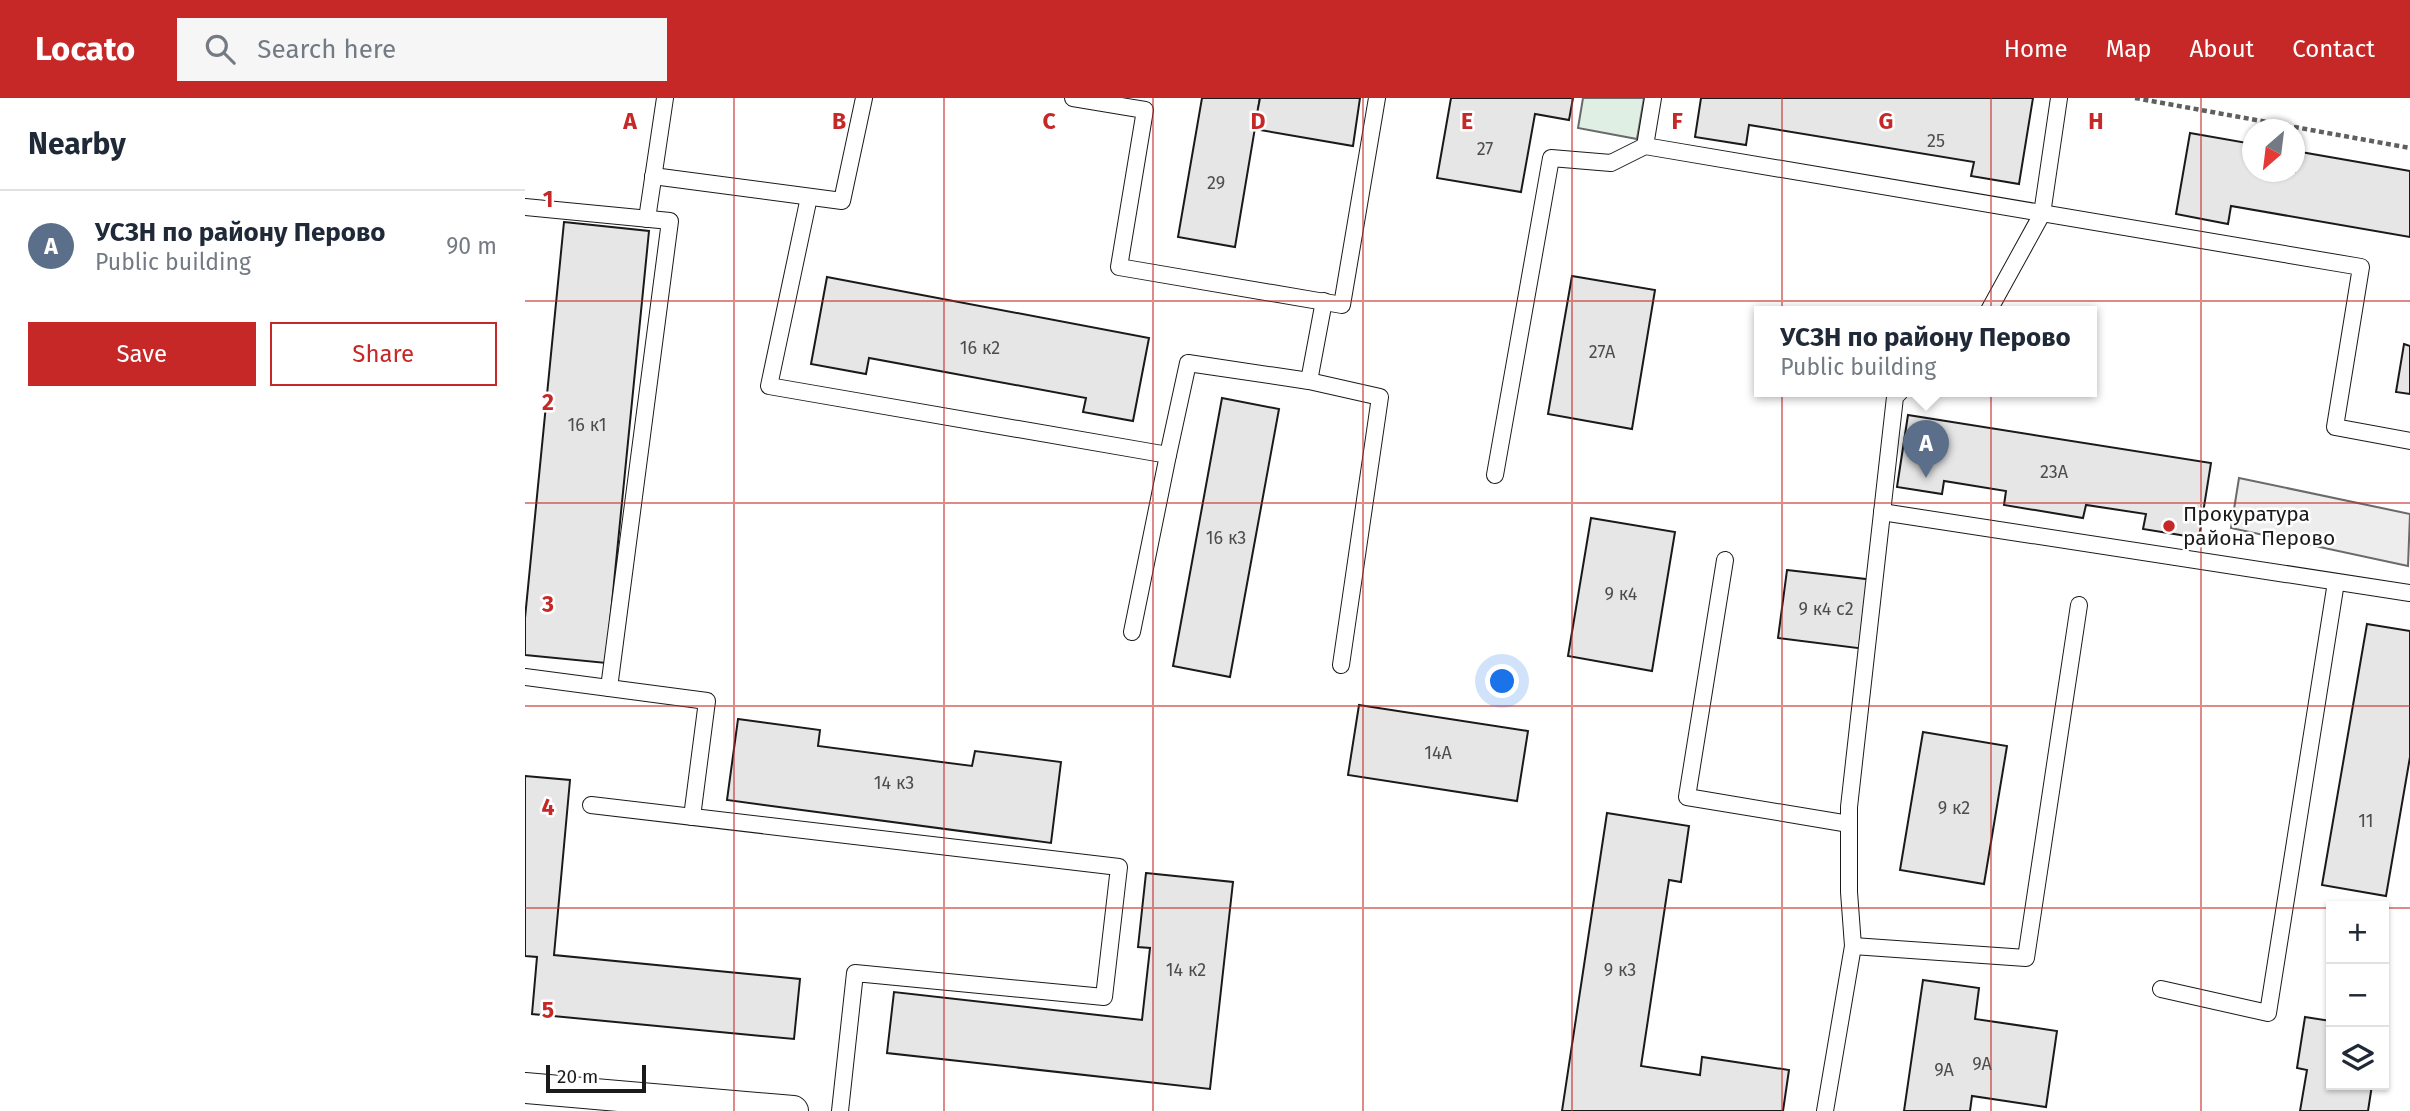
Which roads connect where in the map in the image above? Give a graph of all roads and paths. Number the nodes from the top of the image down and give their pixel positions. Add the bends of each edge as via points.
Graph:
1 (665, 98) edge
2 (864, 98) edge
3 (1073, 98) edge
4 (1377, 98) edge
5 (1653, 98) edge
6 (2059, 98) edge
7 (2135, 98) edge
8 (1645, 146) junction
9 (2410, 148) edge
10 (653, 176) junction
11 (809, 197) junction
12 (525, 206) edge
13 (2042, 214) junction
14 (647, 219) junction
15 (1324, 301) junction
16 (1991, 306) edge
17 (1309, 382) junction
18 (1895, 397) edge
19 (2410, 441) edge
20 (1168, 455) junction
21 (1495, 475) dead end
22 (1882, 512) junction
23 (1725, 560) dead end
24 (2336, 582) junction
25 (2410, 593) edge
26 (2079, 606) dead end
27 (1132, 632) dead end
28 (1341, 665) dead end
29 (525, 677) edge
30 (609, 688) junction
31 (591, 805) dead end
32 (692, 817) junction
33 (1849, 824) junction
34 (1853, 946) junction
35 (2161, 989) dead end
36 (525, 1088) edge
37 (793, 1111) edge
38 (840, 1111) edge
39 (1825, 1111) edge

1 - 10 lane
2 - 11 lane via 842,201
3 - 15 lane via 1145,110 1119,267
4 - 15 lane via 1342,305
5 - 8 lane
6 - 13 lane
7 - 9 path
8 - 13 lane
8 - 21 lane via 1611,163 1551,158
10 - 11 lane
10 - 14 lane
11 - 20 lane via 769,386
12 - 14 lane
13 - 16 lane
13 - 19 lane via 2361,267 2335,427
14 - 30 lane via 670,221
15 - 17 lane
17 - 20 lane via 1188,363
17 - 28 lane via 1380,397
18 - 22 lane
20 - 27 lane
22 - 24 lane
22 - 33 lane
23 - 33 lane via 1687,797
24 - 25 lane
24 - 35 lane via 2268,1013
26 - 34 lane via 2026,958
29 - 30 lane
30 - 32 lane via 708,701
31 - 32 lane
32 - 38 lane via 1119,867 1104,997 855,973
33 - 34 lane
34 - 39 lane
36 - 37 street

